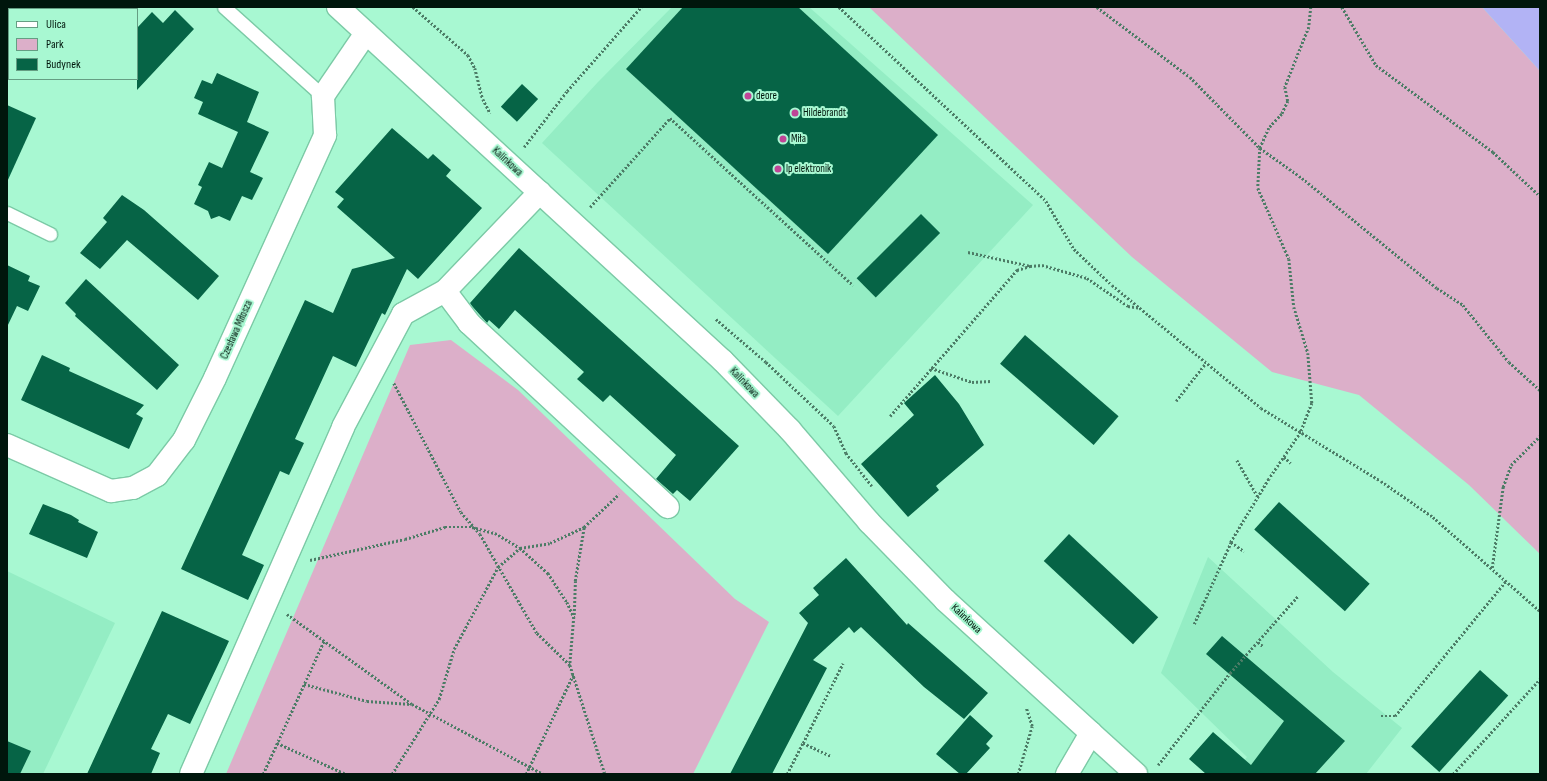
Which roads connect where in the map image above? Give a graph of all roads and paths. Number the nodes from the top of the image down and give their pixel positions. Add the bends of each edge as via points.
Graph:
1 (224, 7) edge
2 (338, 7) edge
3 (413, 7) edge
4 (641, 7) edge
5 (839, 7) edge
6 (1096, 7) edge
7 (1311, 7) edge
8 (1342, 7) edge
9 (366, 33) junction
10 (323, 96) junction
11 (491, 114) dead end
12 (517, 144) dead end
13 (1260, 148) junction
14 (540, 192) junction
15 (1540, 196) edge
16 (587, 210) dead end
17 (7, 214) edge
18 (50, 234) dead end
19 (968, 252) dead end
20 (1030, 266) junction
21 (853, 285) dead end
22 (445, 291) junction
23 (1140, 308) junction
24 (712, 316) dead end
25 (1205, 364) junction
26 (375, 366) junction
27 (931, 368) junction
28 (990, 381) dead end
29 (1540, 390) edge
30 (1176, 401) dead end
31 (890, 416) dead end
32 (1301, 432) junction
33 (1540, 436) edge
34 (7, 445) edge
35 (1284, 457) junction
36 (1237, 460) dead end
37 (1291, 463) dead end
38 (636, 477) junction
39 (876, 490) dead end
40 (1258, 497) junction
41 (668, 508) dead end
42 (472, 527) junction
43 (584, 527) junction
44 (1231, 542) junction
45 (520, 548) junction
46 (1244, 551) dead end
47 (284, 561) junction
48 (498, 568) junction
49 (1492, 568) junction
50 (1506, 580) junction
51 (1298, 596) dead end
52 (267, 599) junction
53 (1540, 611) edge
54 (574, 617) junction
55 (1194, 624) dead end
56 (324, 641) junction
57 (1258, 642) junction
58 (1263, 646) dead end
59 (843, 663) dead end
60 (570, 665) junction
61 (574, 675) junction
62 (1540, 679) edge
63 (304, 684) junction
64 (412, 704) junction
65 (430, 714) junction
66 (1382, 716) dead end
67 (1091, 733) junction
68 (277, 743) junction
69 (803, 743) junction
70 (831, 756) dead end
71 (529, 766) junction
72 (1157, 767) dead end
73 (190, 774) edge
74 (263, 774) edge
75 (346, 774) edge
76 (392, 774) edge
77 (526, 774) edge
78 (543, 774) edge
79 (605, 774) edge
80 (787, 774) edge
81 (1067, 774) edge
82 (1136, 774) edge
83 (1453, 774) edge

1 - 10 lane
2 - 9 street, Kalinkowa
3 - 11 path via 468,55
4 - 12 path via 567,92 522,149
5 - 23 path via 1046,201 1062,231 1087,263
6 - 13 path via 1190,77
7 - 13 path via 1309,26 1285,87 1288,101 1282,114 1269,128
8 - 15 path via 1376,65 1493,152
9 - 10 street
9 - 14 street, Kalinkowa
10 - 34 street, Czesława Miłosza via 325,135 216,378 184,440 157,475 133,488 111,491
13 - 29 path via 1302,178 1437,288 1463,306 1509,362
13 - 32 path via 1258,188 1289,258 1294,307 1308,353 1312,403
14 - 22 street
14 - 67 street, Kalinkowa via 723,361 790,430 869,522 945,600
16 - 21 path via 670,118
17 - 18 lane
19 - 20 path
20 - 23 path via 1042,265 1087,278 1128,306
20 - 27 path via 1017,270
22 - 26 street via 403,314
22 - 38 street via 469,323
23 - 25 path
24 - 39 path via 834,426 846,453
25 - 30 path
25 - 32 path via 1261,408
26 - 42 path via 394,382 461,512
26 - 47 street via 343,426
27 - 28 path via 972,382
27 - 31 path
32 - 35 path
32 - 49 path via 1433,517
33 - 49 path via 1511,465 1503,487
35 - 37 path
35 - 40 path
36 - 40 path
38 - 41 street
38 - 43 path
40 - 44 path
42 - 45 path via 495,533
42 - 47 path via 445,527 405,539 300,562
42 - 48 path via 480,534
43 - 45 path via 550,543
43 - 54 path via 575,581
44 - 46 path
44 - 55 path
45 - 48 path
45 - 54 path via 548,573
47 - 52 street
48 - 60 path via 536,633
48 - 65 path via 454,649 439,700
49 - 50 path
50 - 53 path
50 - 66 path via 1395,716
51 - 57 path
52 - 56 path
52 - 73 street
54 - 60 path
56 - 63 path
56 - 64 path
57 - 58 path
57 - 72 path
59 - 69 path
60 - 61 path
61 - 71 path
61 - 79 path
62 - 83 path
63 - 64 path via 367,702
63 - 68 path
64 - 65 path
65 - 71 path
65 - 76 path
67 - 81 street
67 - 82 street, Kalinkowa
68 - 74 path
68 - 75 path
69 - 70 path
69 - 80 path
71 - 77 path
71 - 78 path

